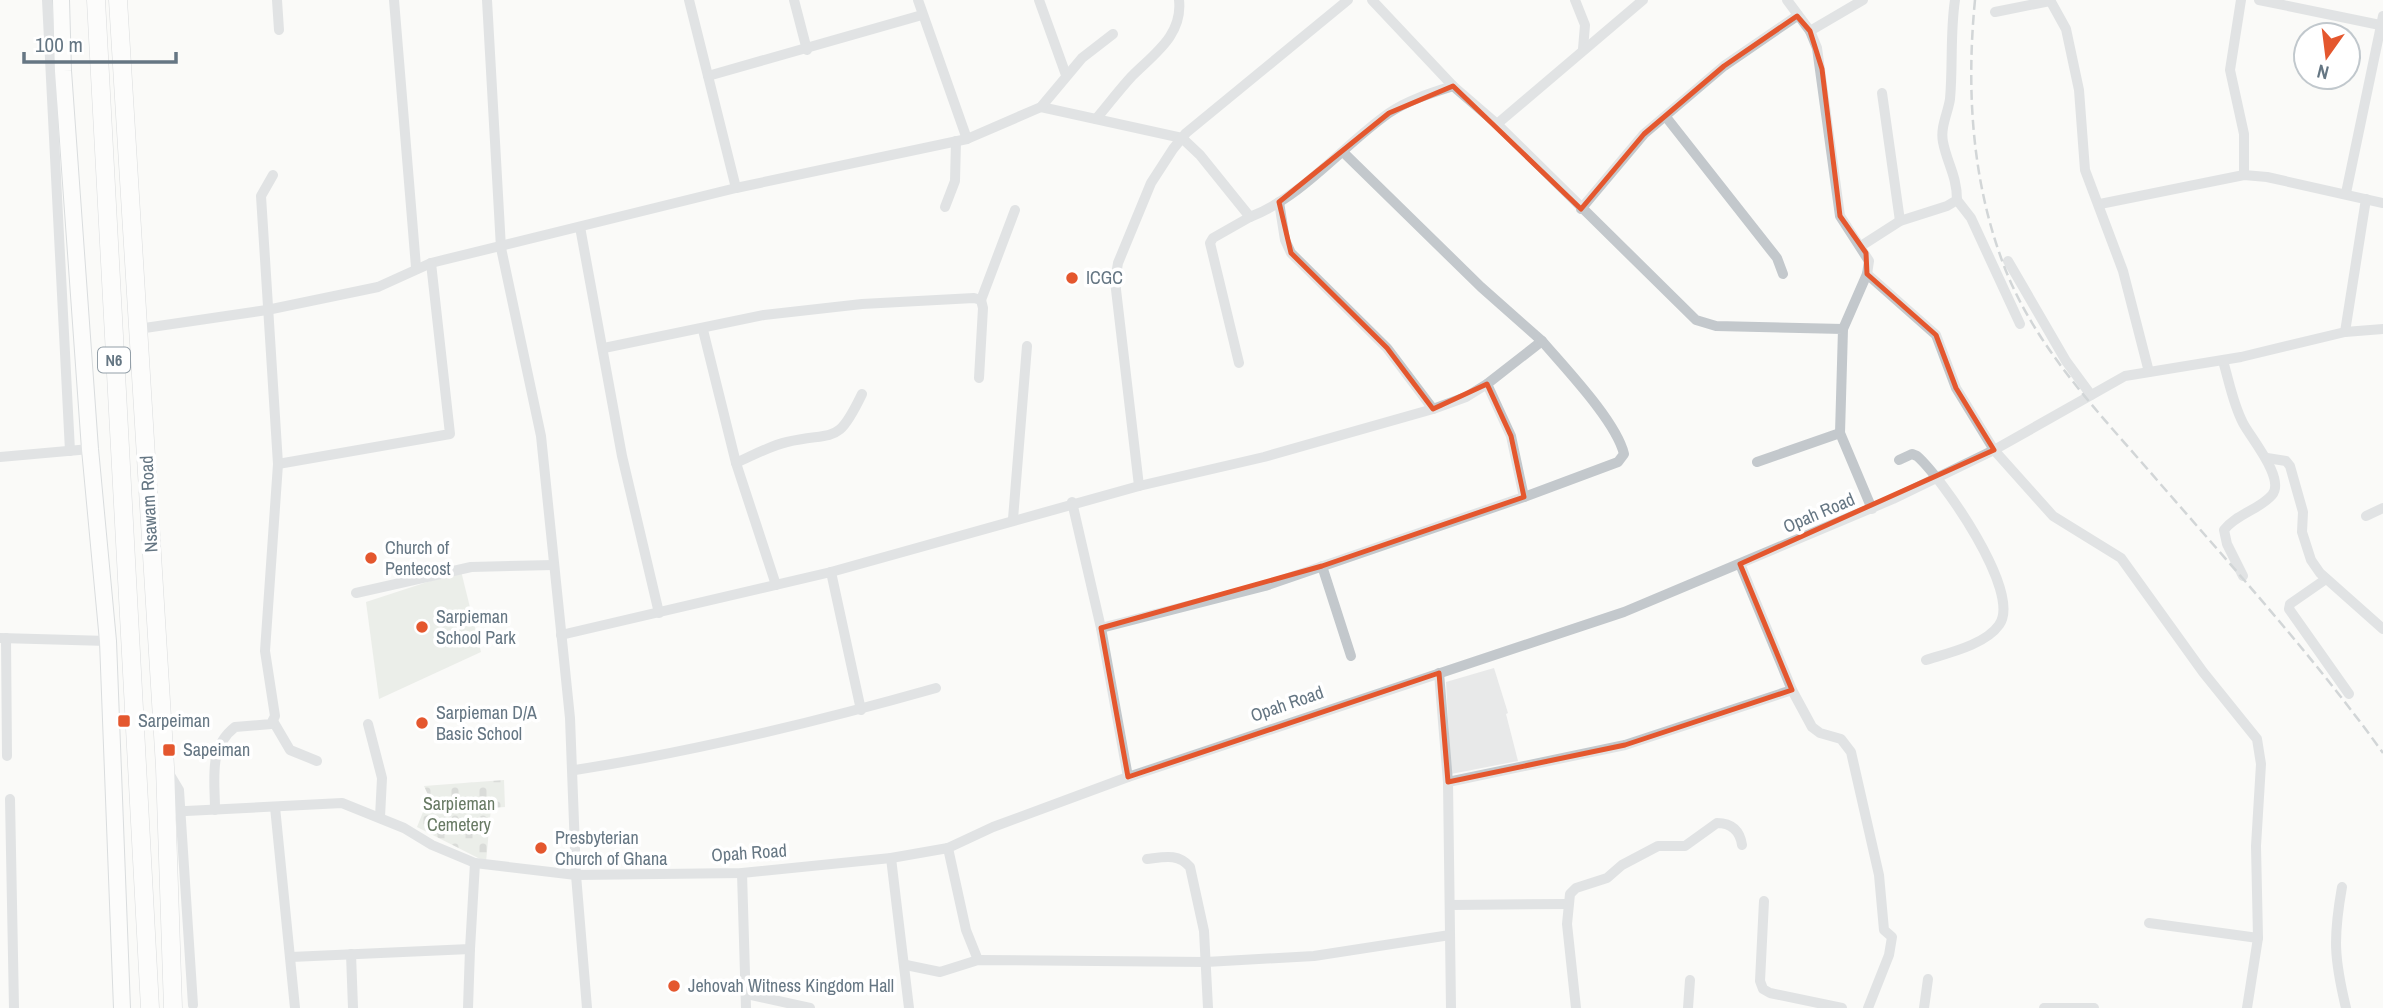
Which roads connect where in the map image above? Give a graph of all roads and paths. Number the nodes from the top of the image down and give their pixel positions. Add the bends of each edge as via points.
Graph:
1 (47, 0) edge
2 (61, 0) edge
3 (96, 0) edge
4 (118, 0) edge
5 (277, 0) edge
6 (394, 0) edge
7 (487, 0) edge
8 (689, 0) edge
9 (794, 0) edge
10 (918, 0) edge
11 (1040, 0) edge
12 (1179, 0) edge
13 (1348, 0) edge
14 (1372, 0) edge
15 (1575, 0) edge
16 (1643, 0) edge
17 (1787, 0) edge
18 (1863, 0) edge
19 (1955, 0) edge
20 (2241, 0) edge
21 (2259, 0) edge
22 (2050, 1) edge
23 (1995, 12) dead end
24 (922, 15) junction
25 (1797, 16) junction
26 (2382, 21) edge
27 (279, 30) dead end
28 (1810, 31) junction
29 (1113, 34) dead end
30 (1583, 49) junction
31 (807, 50) junction
32 (1066, 75) junction
33 (708, 76) junction
34 (1453, 86) junction
35 (1882, 93) dead end
36 (1041, 107) junction
37 (1666, 117) junction
38 (1096, 119) junction
39 (1497, 124) junction
40 (1182, 138) junction
41 (961, 140) junction
42 (1343, 152) junction
43 (273, 174) dead end
44 (2245, 175) junction
45 (736, 188) junction
46 (2346, 193) junction
47 (1957, 200) junction
48 (2367, 200) junction
49 (1279, 202) junction
50 (2100, 204) junction
51 (2383, 204) edge
52 (945, 207) dead end
53 (1581, 209) junction
54 (1015, 210) dead end
55 (1250, 217) junction
56 (1900, 220) junction
57 (580, 227) junction
58 (1861, 246) junction
59 (501, 248) junction
60 (2008, 261) dead end
61 (432, 263) junction
62 (416, 267) junction
63 (1783, 274) dead end
64 (1867, 274) junction
65 (981, 300) junction
66 (267, 310) junction
67 (2020, 324) dead end
68 (2383, 328) edge
69 (138, 329) junction
70 (1843, 329) junction
71 (704, 330) junction
72 (2345, 332) junction
73 (1542, 341) junction
74 (1027, 346) dead end
75 (604, 348) junction
76 (2223, 361) junction
77 (1239, 363) dead end
78 (2149, 372) junction
79 (979, 378) dead end
80 (1487, 384) junction
81 (862, 394) dead end
82 (2091, 395) junction
83 (1433, 409) junction
84 (1840, 433) junction
85 (90, 449) junction
86 (1994, 450) junction
87 (70, 451) junction
88 (0, 457) edge
89 (2267, 458) junction
90 (1899, 460) dead end
91 (1757, 462) dead end
92 (736, 463) junction
93 (278, 464) junction
94 (1937, 479) junction
95 (1139, 486) junction
96 (1524, 497) junction
97 (1072, 502) junction
98 (2383, 508) edge
99 (1872, 509) junction
100 (2366, 516) dead end
101 (1013, 519) junction
102 (1740, 564) junction
103 (554, 565) junction
104 (1322, 566) junction
105 (831, 572) junction
106 (2243, 576) dead end
107 (2326, 579) junction
108 (776, 585) junction
109 (356, 593) dead end
110 (659, 613) junction
111 (1101, 628) junction
112 (2383, 629) edge
113 (561, 635) junction
114 (3, 638) edge
115 (108, 641) junction
116 (1350, 656) dead end
117 (1926, 660) dead end
118 (1439, 673) junction
119 (936, 688) dead end
120 (1792, 690) junction
121 (2350, 694) dead end
122 (861, 709) junction
123 (274, 721) junction
124 (368, 724) dead end
125 (7, 756) dead end
126 (317, 761) dead end
127 (575, 770) junction
128 (1128, 777) junction
129 (1448, 782) junction
130 (10, 799) dead end
131 (275, 807) junction
132 (215, 810) junction
133 (173, 812) junction
134 (380, 817) junction
135 (1742, 845) dead end
136 (948, 848) junction
137 (891, 858) junction
138 (1147, 859) dead end
139 (475, 863) junction
140 (742, 873) junction
141 (576, 875) junction
142 (2342, 887) dead end
143 (1764, 901) dead end
144 (1568, 904) junction
145 (1450, 905) junction
146 (2149, 923) dead end
147 (1450, 935) junction
148 (2258, 938) junction
149 (470, 949) junction
150 (351, 954) junction
151 (291, 957) junction
152 (978, 960) junction
153 (1206, 962) junction
154 (906, 965) junction
155 (1928, 979) dead end
156 (1690, 980) dead end
157 (747, 994) junction
158 (193, 1005) dead end
159 (14, 1008) edge
160 (122, 1008) edge
161 (149, 1008) edge
162 (173, 1008) edge
163 (295, 1008) edge
164 (353, 1008) edge
165 (468, 1008) edge
166 (587, 1008) edge
167 (746, 1008) edge
168 (810, 1008) edge
169 (909, 1008) edge
170 (1208, 1008) edge
171 (1451, 1008) edge
172 (1576, 1008) edge
173 (1689, 1008) edge
174 (1842, 1008) edge
175 (1868, 1008) edge
176 (1924, 1008) edge
177 (2044, 1008) edge
178 (2094, 1008) edge
179 (2247, 1008) edge
180 (2346, 1008) edge

1 - 87 street
2 - 85 main road
3 - 161 highway, Nsawam Road / N6
4 - 69 highway, Nsawam Road / N6
5 - 27 street
6 - 62 street
7 - 59 street
8 - 33 street
9 - 31 street
10 - 24 street
11 - 32 street
12 - 38 street via 1178,24 1167,42
13 - 40 street
14 - 34 street
15 - 30 street via 1585,25
16 - 30 street
17 - 25 street
18 - 28 street
19 - 47 street via 1943,142 1955,172
20 - 44 street via 2230,70 2244,134
21 - 26 street
22 - 23 street
22 - 50 street via 2066,29 2079,90 2085,170
24 - 31 street
24 - 41 street
25 - 28 street
25 - 37 street via 1724,66
26 - 46 street
28 - 58 street via 1822,69 1840,216
29 - 32 street
30 - 39 street
31 - 33 street
32 - 36 street
33 - 45 street
34 - 39 street
34 - 42 street via 1389,113
35 - 56 street
36 - 38 street
36 - 41 street
37 - 53 street via 1644,134
37 - 63 street via 1777,258
38 - 40 street
39 - 53 street
40 - 55 street
40 - 95 street via 1151,183 1115,281
41 - 45 street
41 - 52 street via 955,181
42 - 49 street
42 - 73 street
43 - 66 street via 261,195
44 - 46 street
44 - 50 street
45 - 57 street
46 - 48 street
47 - 56 street
47 - 67 street via 1971,218
48 - 51 street
48 - 72 street
49 - 55 street
49 - 83 street via 1291,253 1387,348
50 - 78 street
53 - 70 street via 1706,325
54 - 65 street
55 - 77 street via 1210,243
56 - 58 street
57 - 59 street
57 - 75 street
58 - 64 street via 1869,261
59 - 61 street
59 - 103 street via 541,436
60 - 82 street
61 - 62 street
61 - 93 street via 450,434
62 - 66 street via 378,287
64 - 70 street
64 - 86 street via 1936,335 1956,388
65 - 71 street via 764,315
65 - 79 street
66 - 69 street
66 - 93 street
68 - 72 street, Opah Road
69 - 133 highway, Nsawam Road / N6 via 165,767
70 - 84 street
71 - 75 street
71 - 92 street
72 - 76 street, Opah Road
73 - 80 street
73 - 96 street via 1585,392 1625,454 1618,462
74 - 101 street
75 - 110 street via 622,456
76 - 78 street, Opah Road
76 - 89 street via 2242,422
78 - 82 street, Opah Road via 2125,376
80 - 83 street
80 - 96 street via 1511,436
81 - 92 street via 849,422 833,436 784,442
82 - 86 street, Opah Road
83 - 95 street via 1264,457
84 - 91 street
84 - 99 street
85 - 87 street
85 - 115 main road
86 - 94 street, Opah Road
86 - 148 street via 2053,516 2122,558 2257,739 2261,764 2256,846
87 - 88 street
89 - 106 street via 2276,487 2273,495 2224,530
89 - 107 street via 2290,466 2303,512 2304,540 2311,560
90 - 94 street via 1917,456
92 - 108 street
93 - 123 street via 265,651
94 - 99 street, Opah Road
94 - 117 street via 1979,542 2003,597 2003,617 1988,635
95 - 97 street
96 - 104 street
97 - 101 street
97 - 111 street
98 - 100 street
99 - 102 street, Opah Road
101 - 105 street
102 - 118 street, Opah Road via 1624,612
102 - 120 street
103 - 109 street via 471,567
103 - 113 street
104 - 111 street via 1252,590
104 - 116 street
105 - 108 street
105 - 122 street
107 - 112 street
107 - 121 street via 2288,609
108 - 110 street
110 - 113 street
111 - 128 street
113 - 127 street
114 - 115 street
114 - 125 street
115 - 160 main road
118 - 128 street, Opah Road
118 - 129 street
119 - 122 street
120 - 129 street via 1625,745
120 - 175 street via 1812,727 1841,739 1851,752 1879,875 1884,930 1892,937
122 - 127 street via 720,745
123 - 126 street via 290,750
123 - 132 street via 235,727 220,741 215,755
124 - 134 street via 382,778
127 - 141 street
128 - 136 street, Opah Road
129 - 145 street
130 - 159 street
131 - 132 street, Opah Road
131 - 134 street, Opah Road via 342,803
131 - 151 street
132 - 133 street, Opah Road
133 - 158 street
133 - 162 highway, Nsawam Road / N6
134 - 139 street, Opah Road
135 - 144 street via 1734,827 1717,823 1685,846 1658,846 1607,878 1576,888
136 - 137 street, Opah Road
136 - 152 street via 966,930
137 - 140 street, Opah Road
137 - 154 street
138 - 153 street via 1175,856 1190,867 1205,931
139 - 141 street, Opah Road
139 - 149 street
140 - 141 street, Opah Road
140 - 157 street
141 - 166 street
142 - 180 street via 2334,940
143 - 174 street via 1763,989
144 - 145 street
144 - 172 street
145 - 147 street
146 - 148 street
147 - 153 street via 1314,956
147 - 171 street
148 - 179 street
149 - 150 street
149 - 165 street
150 - 151 street
150 - 164 street
151 - 163 street
152 - 153 street
152 - 154 street via 940,971
153 - 170 street
154 - 169 street
155 - 176 street
156 - 173 street
157 - 167 street
157 - 168 street
177 - 178 street

